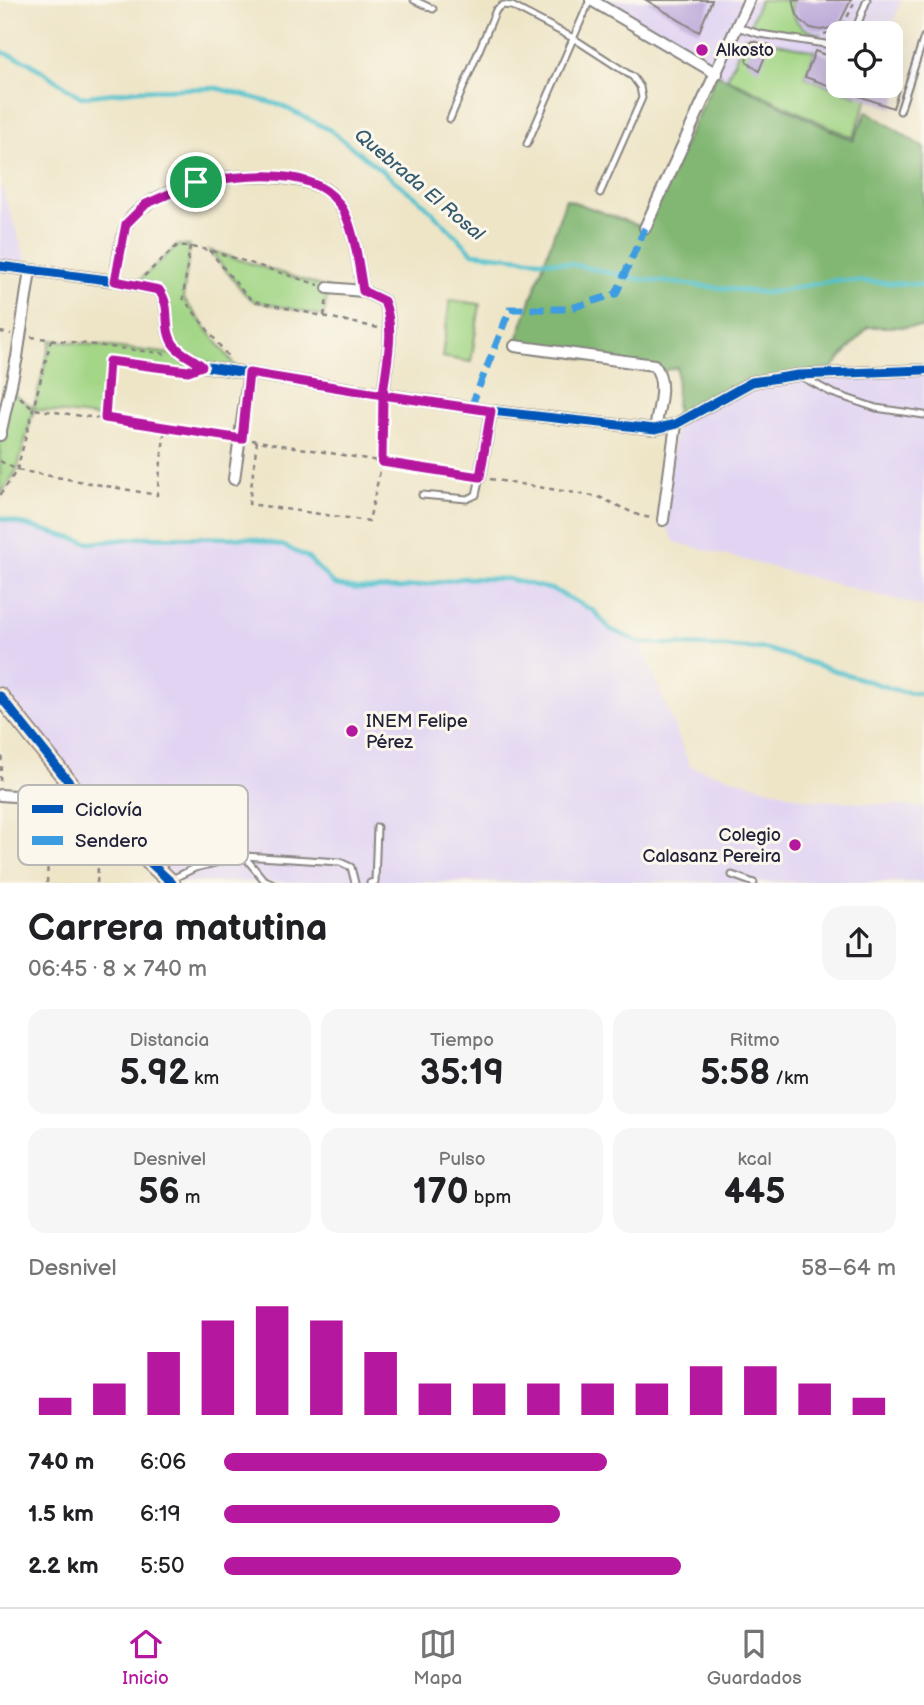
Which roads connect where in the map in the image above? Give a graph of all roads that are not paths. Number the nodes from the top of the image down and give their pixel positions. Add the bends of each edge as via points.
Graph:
1 (414, 0) edge
2 (591, 0) edge
3 (749, 0) edge
4 (867, 0) edge
5 (433, 9) dead end
6 (859, 21) edge
7 (737, 27) junction
8 (924, 37) edge
9 (573, 38) junction
10 (826, 44) edge
11 (717, 74) junction
12 (900, 111) dead end
13 (450, 119) dead end
14 (527, 144) dead end
15 (600, 193) dead end
16 (645, 228) dead end
17 (0, 266) edge
18 (30, 270) junction
19 (115, 281) junction
20 (328, 288) road end
21 (363, 291) junction
22 (515, 346) dead end
23 (924, 370) edge
24 (244, 372) junction
25 (798, 375) junction
26 (383, 395) junction
27 (491, 411) junction
28 (924, 415) edge
29 (676, 424) junction
30 (655, 429) junction
31 (0, 435) edge
32 (480, 477) joint
33 (234, 479) dead end
34 (422, 495) dead end
35 (663, 520) road end
36 (0, 696) edge
37 (71, 785) edge
38 (0, 796) edge
39 (18, 797) edge
40 (377, 827) dead end
41 (248, 856) edge
42 (248, 861) edge
43 (152, 865) edge
44 (207, 865) edge
45 (732, 875) dead end
46 (169, 882) edge
47 (272, 883) edge
48 (355, 883) edge
49 (370, 883) edge
50 (754, 883) edge

1 - 5 lane
2 - 9 lane
2 - 11 street
3 - 7 street
4 - 6 lane
7 - 10 lane
7 - 11 street
8 - 12 lane
9 - 13 lane via 503,5 496,10
9 - 14 lane
9 - 15 lane via 633,77 642,98
11 - 16 street
17 - 18 street
18 - 19 street
18 - 31 street
19 - 21 street via 126,224 146,204 196,182 281,177 313,182 332,194 346,215
19 - 24 street via 159,290 166,300 170,339 177,349 202,366
20 - 21 street
21 - 26 street via 384,301 389,313
22 - 30 street via 654,365 662,381
23 - 25 street
24 - 26 street
24 - 33 street via 242,439
25 - 28 lane via 876,408
25 - 29 street via 752,382
26 - 27 street
27 - 30 street
27 - 32 street
29 - 30 street
29 - 35 street
32 - 34 lane via 476,495 467,499
36 - 37 street
38 - 39 street
40 - 49 lane via 375,882
41 - 48 lane via 340,862 351,867
42 - 47 lane
43 - 46 street
44 - 46 lane
45 - 50 lane

